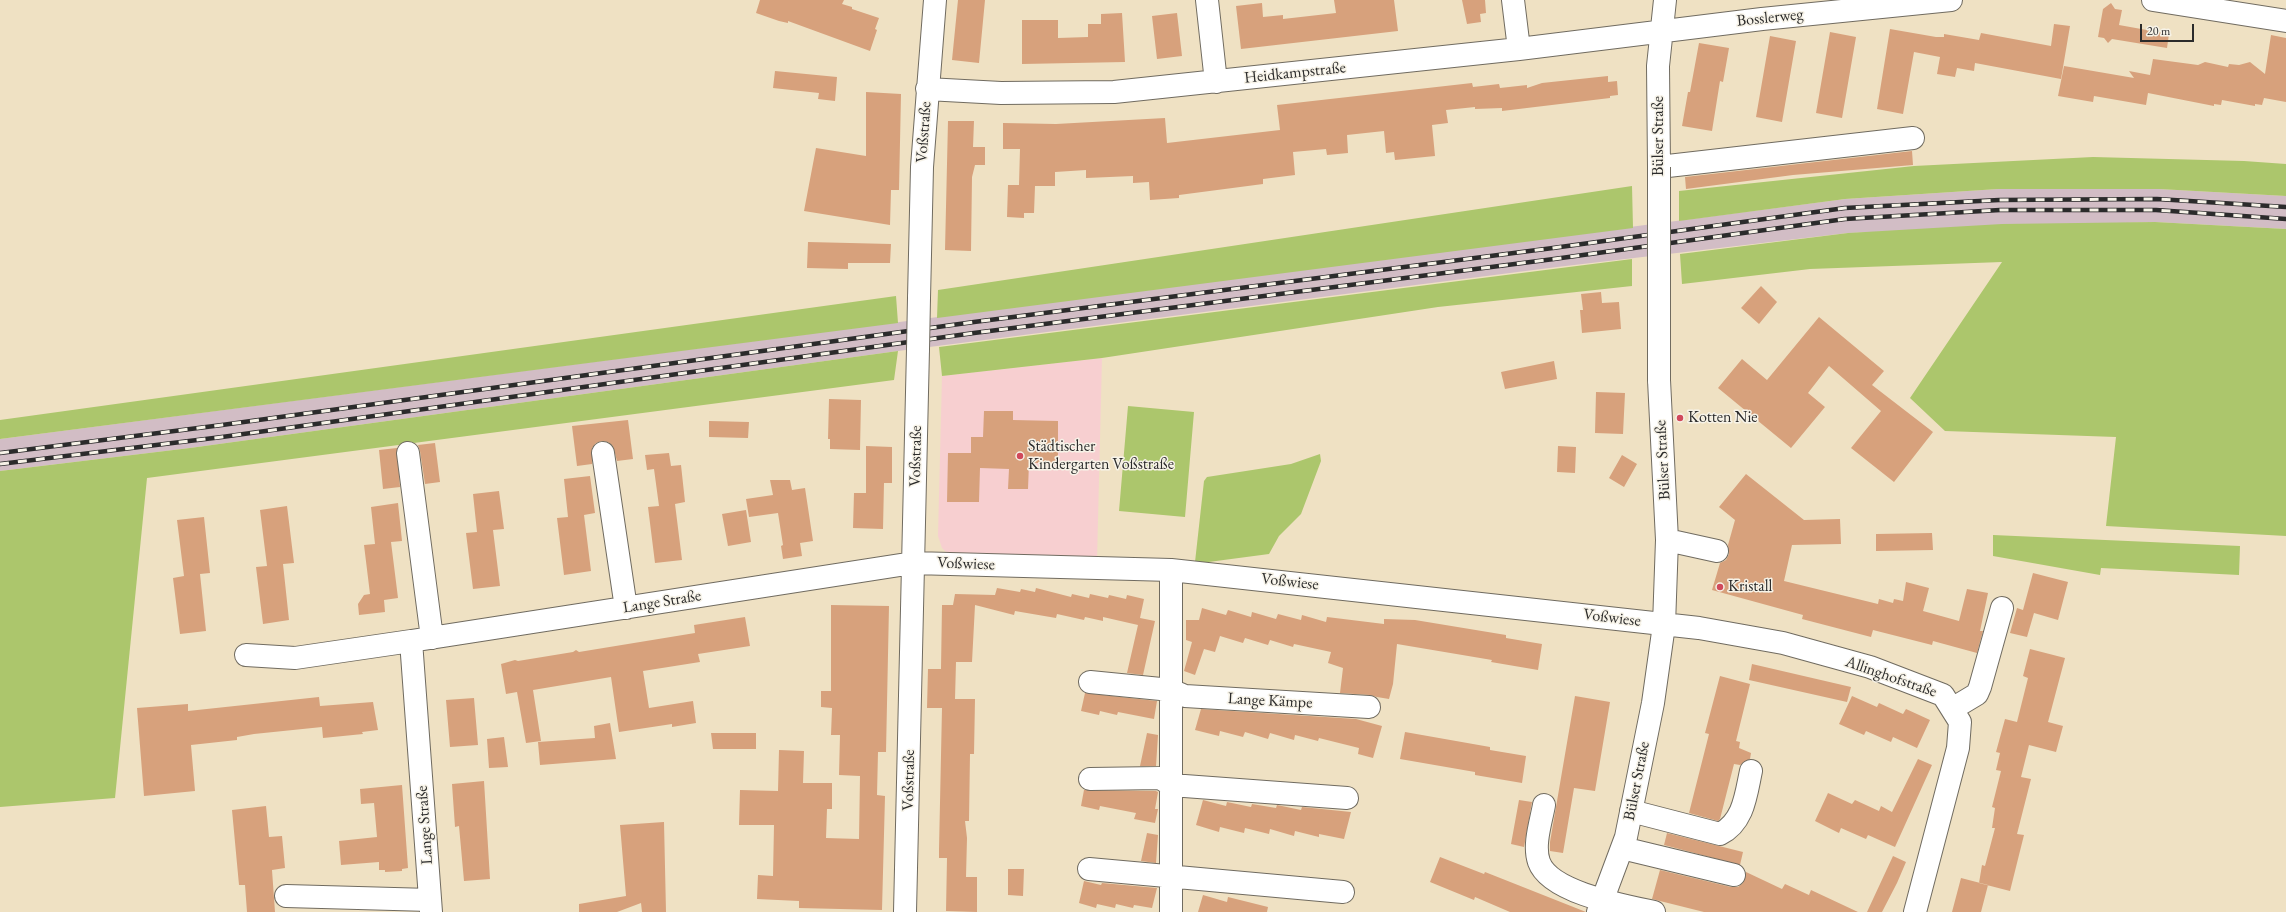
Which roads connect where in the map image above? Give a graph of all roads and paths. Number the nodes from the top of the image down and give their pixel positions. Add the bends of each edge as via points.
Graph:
1 (935, 0) edge
2 (1207, 0) edge
3 (1513, 0) edge
4 (1664, 0) edge
5 (1951, 0) edge
6 (2153, 0) edge
7 (2286, 21) edge
8 (1662, 31) junction
9 (1519, 49) junction
10 (1216, 82) junction
11 (927, 89) junction
12 (1913, 138) dead end
13 (1659, 167) junction
14 (408, 453) dead end
15 (603, 453) dead end
16 (1667, 540) junction
17 (1717, 551) dead end
18 (914, 563) junction
19 (1171, 570) junction
20 (626, 608) junction
21 (2002, 608) dead end
22 (1664, 625) junction
23 (421, 640) junction
24 (246, 655) dead end
25 (1090, 682) dead end
26 (1171, 690) junction
27 (1369, 707) dead end
28 (1952, 709) junction
29 (1751, 771) dead end
30 (1090, 778) dead end
31 (1171, 785) junction
32 (1347, 798) dead end
33 (1544, 805) dead end
34 (1631, 811) junction
35 (1622, 848) junction
36 (1089, 869) dead end
37 (1734, 875) dead end
38 (1171, 877) junction
39 (1343, 892) dead end
40 (286, 896) dead end
41 (431, 906) edge
42 (1601, 906) edge
43 (905, 912) edge
44 (1171, 912) edge
45 (1654, 912) edge
46 (1915, 912) edge

1 - 11 street, Voßstraße
2 - 10 street
3 - 9 street
4 - 8 street, Bülser Straße
5 - 8 street, Bosslerweg
6 - 7 street
8 - 9 street, Heidkampstraße
8 - 13 street, Bülser Straße via 1658,66
9 - 10 street, Heidkampstraße
10 - 11 street, Heidkampstraße via 1114,92 1001,93
11 - 18 street, Voßstraße, bridge via 922,167
12 - 13 street
13 - 16 street, Bülser Straße, bridge via 1660,380
14 - 23 street
15 - 20 street
16 - 17 street
16 - 22 street, Bülser Straße
18 - 19 street, Voßwiese
18 - 20 street, Lange Straße
18 - 43 street, Voßstraße
19 - 22 street, Voßwiese via 1558,611
19 - 26 street
20 - 23 street, Lange Straße
21 - 28 street via 1977,694
22 - 28 street, Allinghofstraße via 1699,628 1783,643 1870,667 1943,695
22 - 34 street, Bülser Straße via 1653,703
23 - 24 street, Lange Straße via 295,658
23 - 41 street, Lange Straße
25 - 26 street, Lange Kämpe
26 - 27 street, Lange Kämpe via 1185,696
26 - 31 street
28 - 46 street, Allinghofstraße via 1960,722 1958,748
29 - 34 street via 1738,818 1728,830 1720,834
30 - 31 street via 1160,778
31 - 32 street
31 - 38 street
33 - 42 street via 1538,844 1539,863 1544,872 1558,883
34 - 35 street, Bülser Straße
35 - 37 street
35 - 42 street, Bülser Straße
36 - 38 street
38 - 39 street
38 - 44 street
40 - 41 street
42 - 45 street

